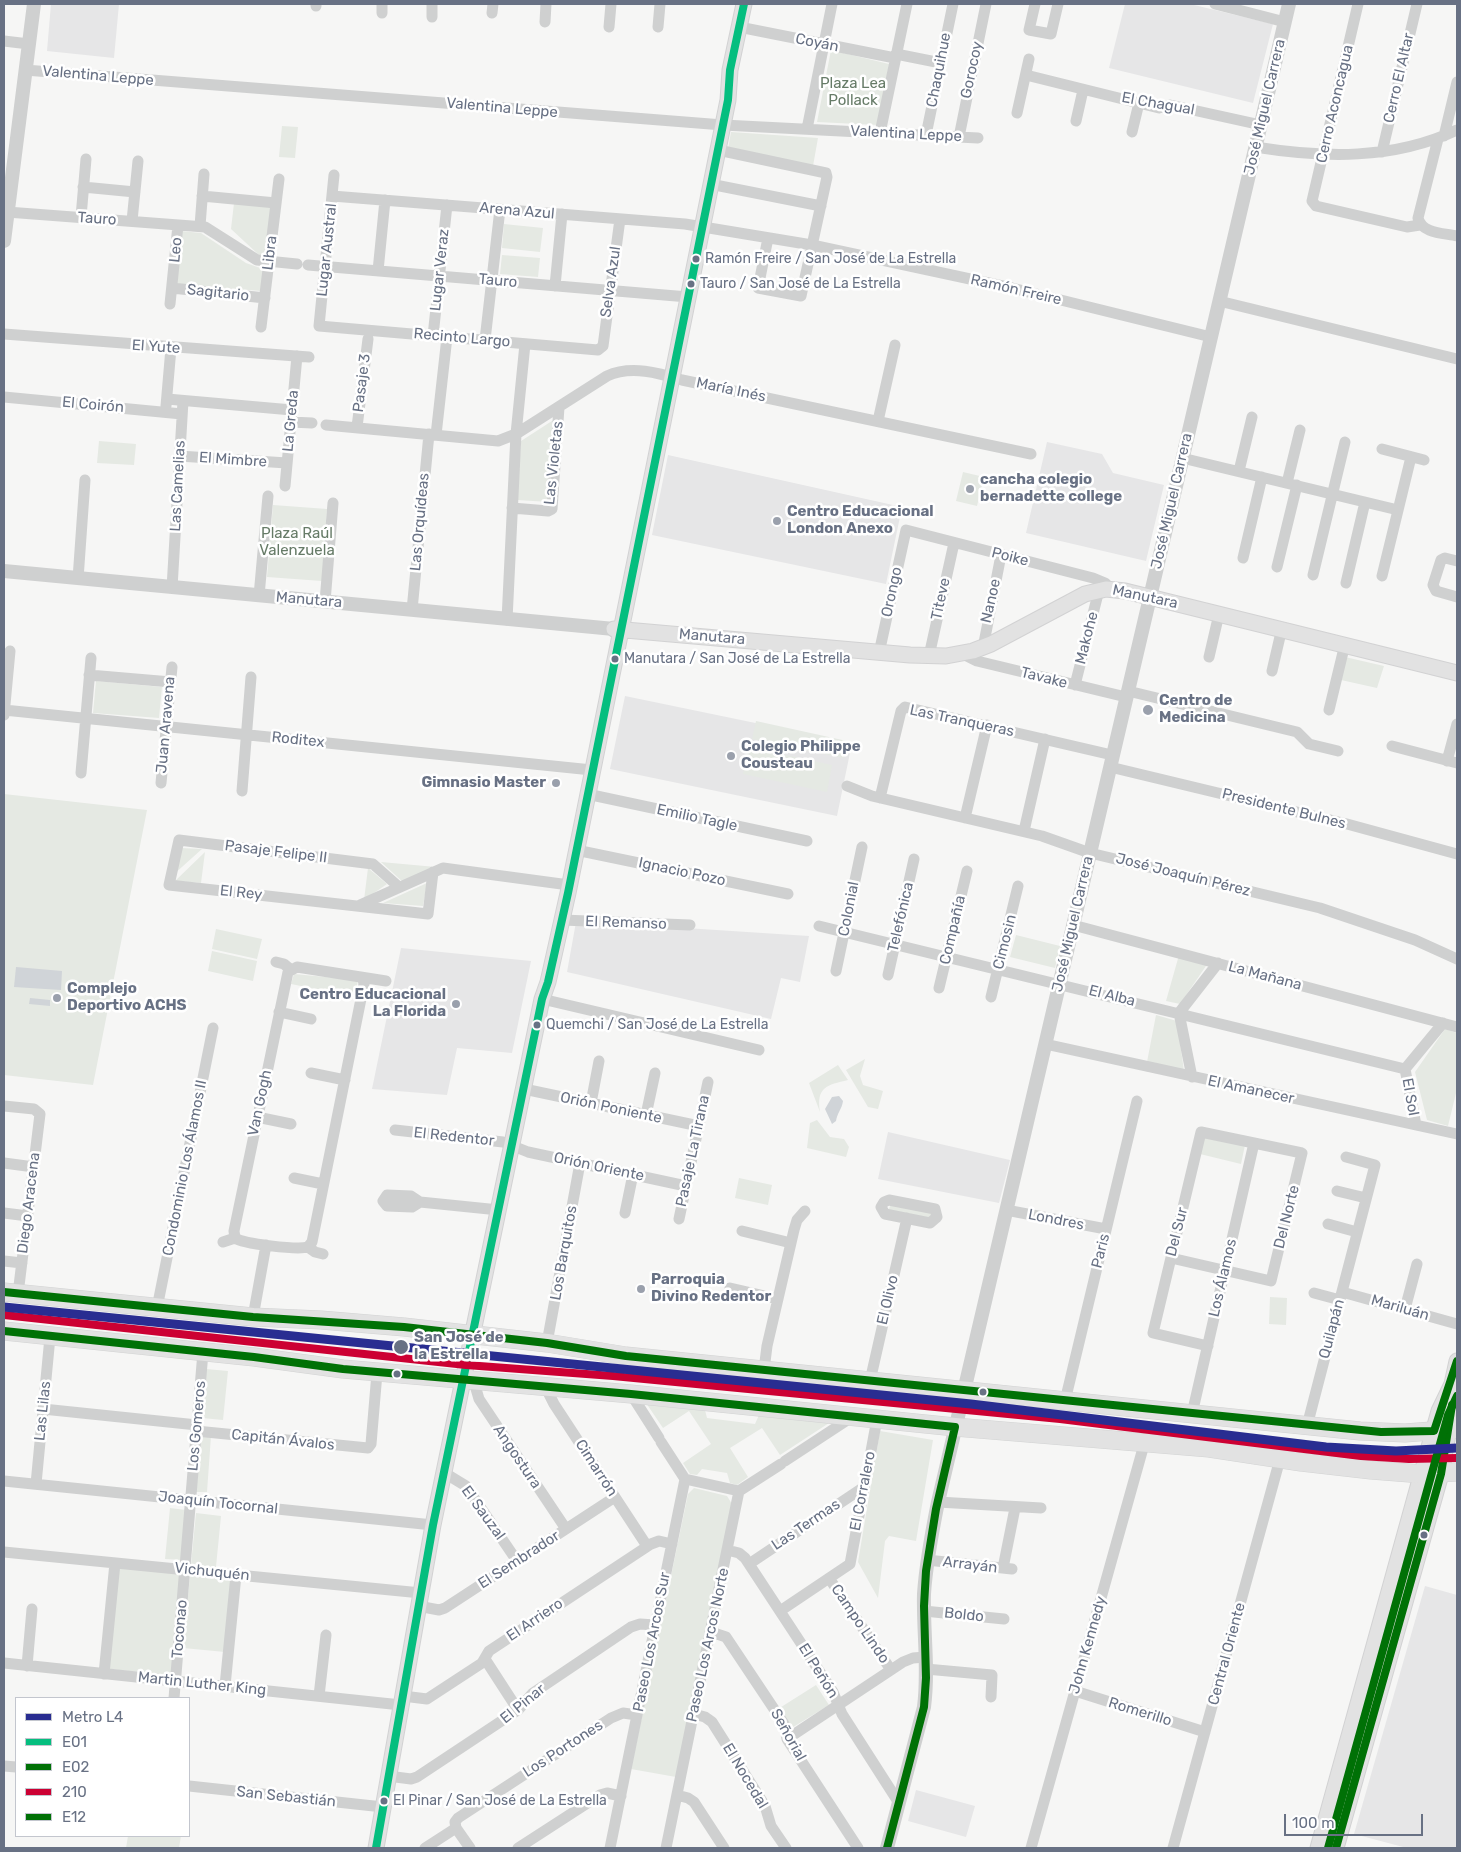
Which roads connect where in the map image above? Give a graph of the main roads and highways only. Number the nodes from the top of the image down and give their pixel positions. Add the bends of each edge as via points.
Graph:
1 (744, 4) edge
2 (719, 125) junction
3 (698, 227) junction
4 (617, 629) junction
5 (1457, 673) edge
6 (588, 770) junction
7 (565, 884) junction
8 (542, 999) junction
9 (11, 1293) edge
10 (4, 1332) edge
11 (474, 1334) junction
12 (1457, 1361) edge
13 (468, 1381) junction
14 (1446, 1430) edge
15 (1449, 1473) edge
16 (1422, 1474) junction
17 (376, 1848) edge
18 (1318, 1848) edge
19 (1336, 1848) edge

1 - 2 main road via 730,70 722,91
2 - 3 main road
2 - 3 main road via 718,150
3 - 4 main road
4 - 5 main road, Manutara via 879,653 963,654 982,648 1085,594 1105,590 1150,597 1282,628
4 - 6 main road
6 - 7 main road
6 - 7 main road via 587,794 576,850
7 - 8 main road via 562,920
7 - 8 main road via 541,982
8 - 11 main road
9 - 11 main road via 253,1317 338,1321
10 - 13 main road
11 - 13 main road
11 - 14 main road via 626,1356 1306,1426 1381,1432
12 - 14 main road via 1452,1384 1442,1402
13 - 16 main road via 955,1427 1145,1441
13 - 17 main road via 433,1525
14 - 15 main road
14 - 16 main road
15 - 16 main road
15 - 19 main road
16 - 18 main road

